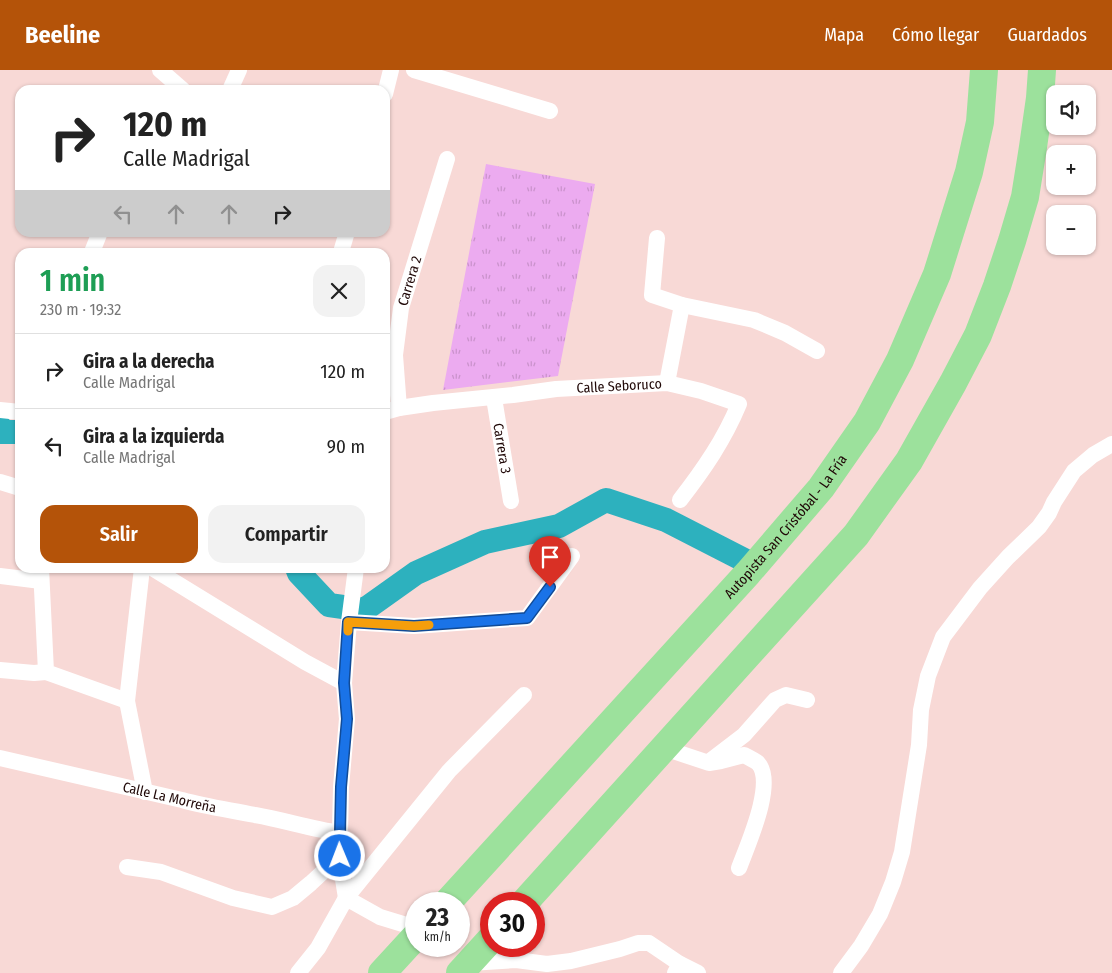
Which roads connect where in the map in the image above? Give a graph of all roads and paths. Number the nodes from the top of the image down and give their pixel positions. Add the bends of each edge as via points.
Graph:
1 (160, 70) edge
2 (239, 70) edge
3 (391, 70) edge
4 (414, 70) edge
5 (984, 70) edge
6 (1042, 70) edge
7 (177, 85) edge
8 (232, 85) edge
9 (387, 85) edge
10 (550, 111) dead end
11 (447, 158) dead end
12 (657, 238) dead end
13 (682, 305) junction
14 (816, 351) dead end
15 (667, 383) junction
16 (494, 398) junction
17 (0, 410) edge
18 (392, 410) edge
19 (15, 412) edge
20 (1112, 444) edge
21 (0, 482) edge
22 (15, 486) edge
23 (680, 500) dead end
24 (511, 501) dead end
25 (572, 556) dead end
26 (141, 573) edge
27 (160, 573) edge
28 (355, 573) edge
29 (41, 574) edge
30 (0, 576) edge
31 (348, 622) junction
32 (0, 670) edge
33 (46, 672) junction
34 (344, 683) junction
35 (524, 695) dead end
36 (127, 700) junction
37 (807, 700) dead end
38 (664, 748) junction
39 (0, 758) edge
40 (709, 762) junction
41 (145, 792) junction
42 (340, 833) junction
43 (340, 856) junction
44 (127, 867) dead end
45 (738, 868) dead end
46 (457, 892) edge
47 (534, 892) edge
48 (346, 898) junction
49 (405, 925) edge
50 (405, 948) edge
51 (480, 951) edge
52 (502, 957) edge
53 (527, 957) edge
54 (465, 968) edge
55 (678, 968) edge
56 (298, 973) edge
57 (382, 973) edge
58 (698, 973) edge
59 (842, 973) edge

1 - 7 street
2 - 8 street
3 - 9 street
4 - 10 street
5 - 46 highway, Autopista San Cristóbal - La Fría via 980,122 969,172 937,274 900,360 867,422 821,488 748,573
6 - 38 highway via 1034,147 1012,241 978,335 948,392 909,461 856,535
11 - 18 street, Carrera 2 via 401,308
12 - 13 street via 652,295
13 - 14 street via 754,320
13 - 15 street
15 - 16 street, Calle Seboruco via 556,389
15 - 23 street, Calle Seboruco via 738,404 717,449
16 - 18 street, Calle Seboruco
16 - 24 street, Carrera 3
17 - 19 street
20 - 59 street via 1093,454 1074,471 1039,528 980,588 942,637 928,676 921,710 919,745 900,859 880,914
21 - 22 street
25 - 31 street via 527,618 414,626
26 - 36 street
27 - 34 street
28 - 31 street
29 - 30 street
29 - 33 street
31 - 34 street
32 - 33 street
33 - 36 street
34 - 42 street via 347,719
35 - 48 street via 449,771
36 - 41 street
37 - 40 street via 786,695 775,700 744,735
38 - 40 street
38 - 47 highway
39 - 41 street, Calle La Morreña
40 - 45 street via 744,755 757,763 764,777 762,805
41 - 42 street, Calle La Morreña
42 - 43 street
43 - 44 street via 293,898 272,907 233,898 160,872
43 - 48 street
48 - 49 street via 380,917
48 - 56 street via 318,948
50 - 57 highway
51 - 54 highway
52 - 54 street
53 - 55 street via 547,964 571,962 638,943 649,943
55 - 58 street

